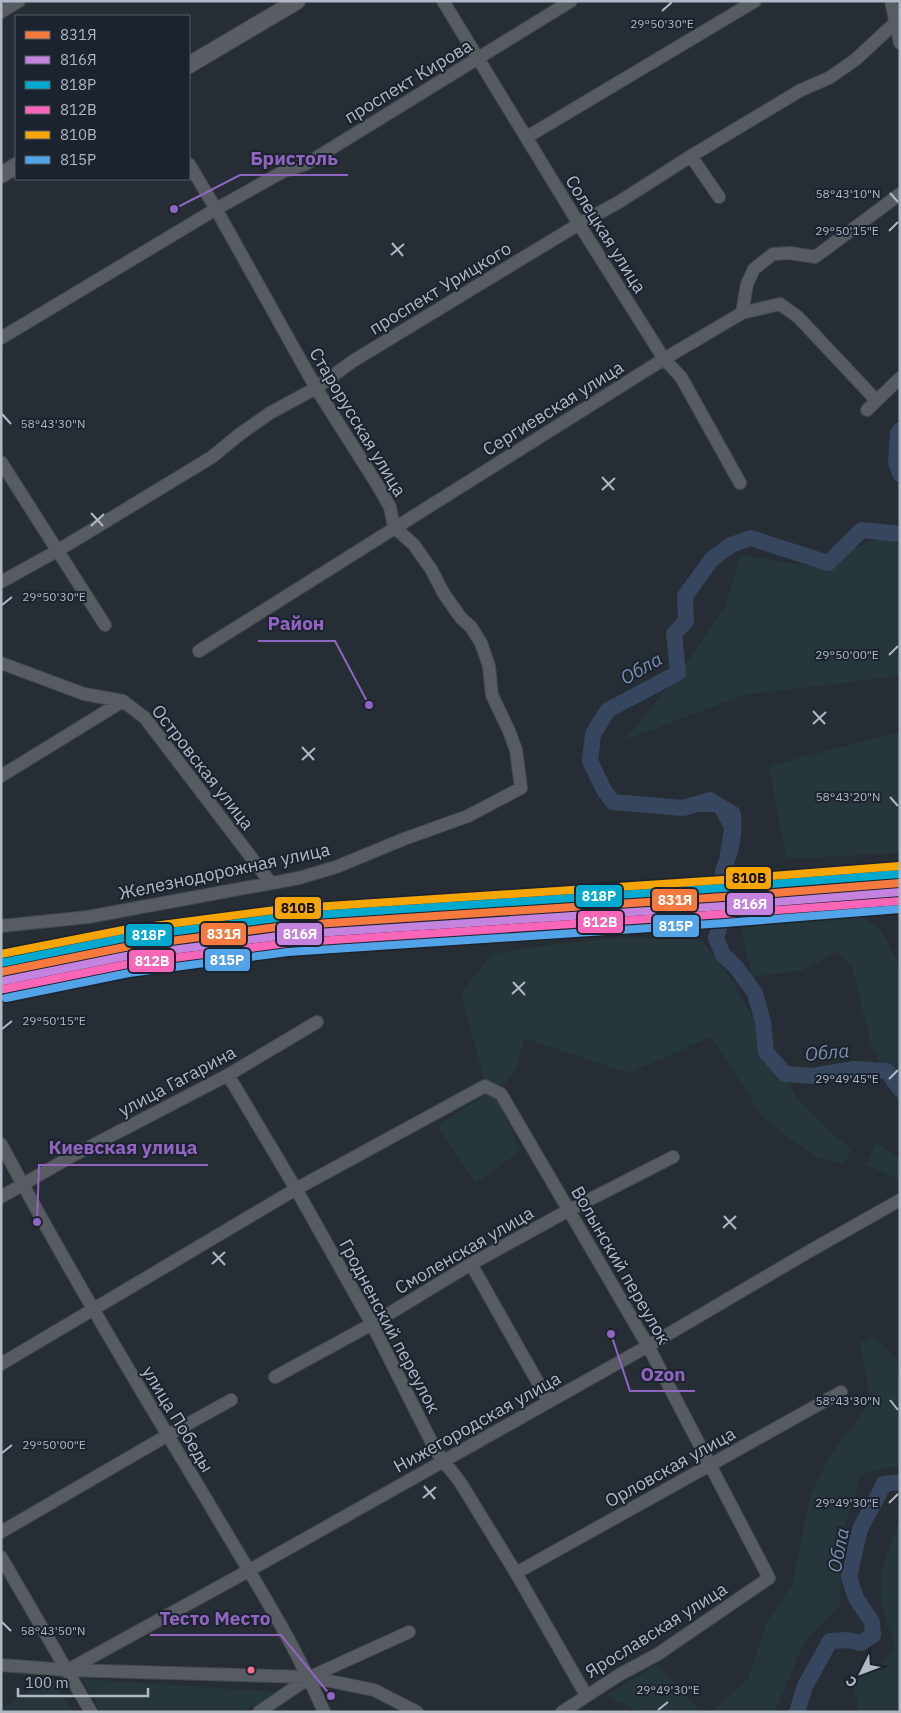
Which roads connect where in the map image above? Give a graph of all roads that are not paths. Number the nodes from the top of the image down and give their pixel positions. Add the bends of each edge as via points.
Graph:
1 (19, 1) edge
2 (297, 1) edge
3 (443, 1) edge
4 (571, 1) edge
5 (754, 1) edge
6 (892, 1) edge
7 (1, 12) edge
8 (895, 24) junction
9 (900, 43) edge
10 (478, 59) junction
11 (190, 64) edge
12 (527, 137) junction
13 (691, 156) junction
14 (190, 166) edge
15 (15, 167) edge
16 (1, 175) edge
17 (900, 194) edge
18 (719, 197) dead end
19 (216, 209) junction
20 (579, 224) junction
21 (742, 313) junction
22 (1, 338) edge
23 (664, 359) junction
24 (900, 378) edge
25 (316, 388) junction
26 (876, 400) junction
27 (867, 410) dead end
28 (1, 462) edge
29 (740, 483) dead end
30 (394, 527) junction
31 (57, 551) junction
32 (1, 582) edge
33 (105, 625) dead end
34 (199, 651) dead end
35 (1, 663) edge
36 (124, 701) junction
37 (1, 776) edge
38 (270, 882) junction
39 (1, 926) edge
40 (317, 1022) dead end
41 (228, 1075) junction
42 (1, 1144) edge
43 (673, 1157) dead end
44 (23, 1185) junction
45 (296, 1189) junction
46 (1, 1198) edge
47 (900, 1200) edge
48 (569, 1210) junction
49 (471, 1264) junction
50 (93, 1310) junction
51 (372, 1324) junction
52 (648, 1346) junction
53 (1, 1364) edge
54 (275, 1377) dead end
55 (841, 1392) dead end
56 (231, 1400) dead end
57 (549, 1402) junction
58 (168, 1435) junction
59 (443, 1460) junction
60 (711, 1464) junction
61 (1, 1532) edge
62 (1, 1557) edge
63 (248, 1571) junction
64 (516, 1573) junction
65 (769, 1578) joint
66 (409, 1632) dead end
67 (1, 1665) edge
68 (68, 1670) junction
69 (310, 1677) junction
70 (586, 1695) junction
71 (91, 1712) edge
72 (259, 1712) edge
73 (324, 1712) edge
74 (416, 1712) edge
75 (562, 1712) edge

1 - 7 street
2 - 11 main road
3 - 10 street, Солецкая улица
4 - 10 street, проспект Кирова
5 - 12 street
6 - 8 street
8 - 9 street
8 - 13 street, проспект Урицкого via 830,78 801,90
10 - 12 street, Солецкая улица
10 - 19 street, проспект Кирова via 306,164 284,171
12 - 20 street, Солецкая улица
13 - 18 street
13 - 20 street, проспект Урицкого
14 - 19 street, Старорусская улица
15 - 16 main road
17 - 21 street via 815,257 790,252 773,254 754,269 747,284
19 - 22 street, проспект Кирова
19 - 25 street, Старорусская улица
20 - 23 street, Солецкая улица
20 - 25 street, проспект Урицкого via 352,361
21 - 23 street, Сергиевская улица
21 - 26 street, Сергиевская улица via 780,304 798,317
23 - 29 street, Солецкая улица via 681,377
23 - 30 street, Сергиевская улица
24 - 26 street
25 - 30 street, Старорусская улица via 390,507
25 - 31 street, проспект Урицкого via 270,414 212,457
26 - 27 street
28 - 31 street
30 - 34 street, Сергиевская улица
30 - 38 street, Железнодорожная улица via 414,545 444,594 481,643 489,666 492,695 516,750 521,788 468,816 336,867 299,878
31 - 32 street, проспект Урицкого
31 - 33 street
35 - 36 street via 84,694
36 - 37 street
36 - 38 street, Островская улица via 145,718
38 - 39 street, Железнодорожная улица via 88,917
40 - 41 street, улица Гагарина
41 - 44 street, улица Гагарина
41 - 45 street, Гродненский переулок
42 - 44 street, улица Победы
43 - 48 street, Смоленская улица
44 - 46 street, улица Гагарина
44 - 50 street, улица Победы
45 - 48 street, Волынский переулок via 485,1086 502,1094
45 - 50 street
45 - 51 street, Гродненский переулок
47 - 52 street, Нижегородская улица
48 - 49 street, Смоленская улица
48 - 52 street, Волынский переулок
49 - 51 street, Смоленская улица
49 - 57 street
50 - 53 street
50 - 58 street, улица Победы
51 - 54 street, Смоленская улица
51 - 59 street, Гродненский переулок
52 - 57 street, Нижегородская улица
52 - 60 street, Волынский переулок
55 - 60 street, Орловская улица
56 - 58 street
57 - 59 street, Нижегородская улица
58 - 61 street
58 - 63 street, улица Победы
59 - 63 street, Нижегородская улица
59 - 64 street, Гродненский переулок
60 - 64 street, Орловская улица
60 - 65 street, Волынский переулок
62 - 68 street
63 - 68 street, Нижегородская улица
63 - 69 street, улица Победы
64 - 70 street, Гродненский переулок
65 - 70 street, Ярославская улица via 658,1654
66 - 69 street
67 - 68 street
68 - 69 street
68 - 71 street
69 - 72 street
69 - 73 street, улица Победы
69 - 74 street via 374,1690
70 - 75 street, Ярославская улица

